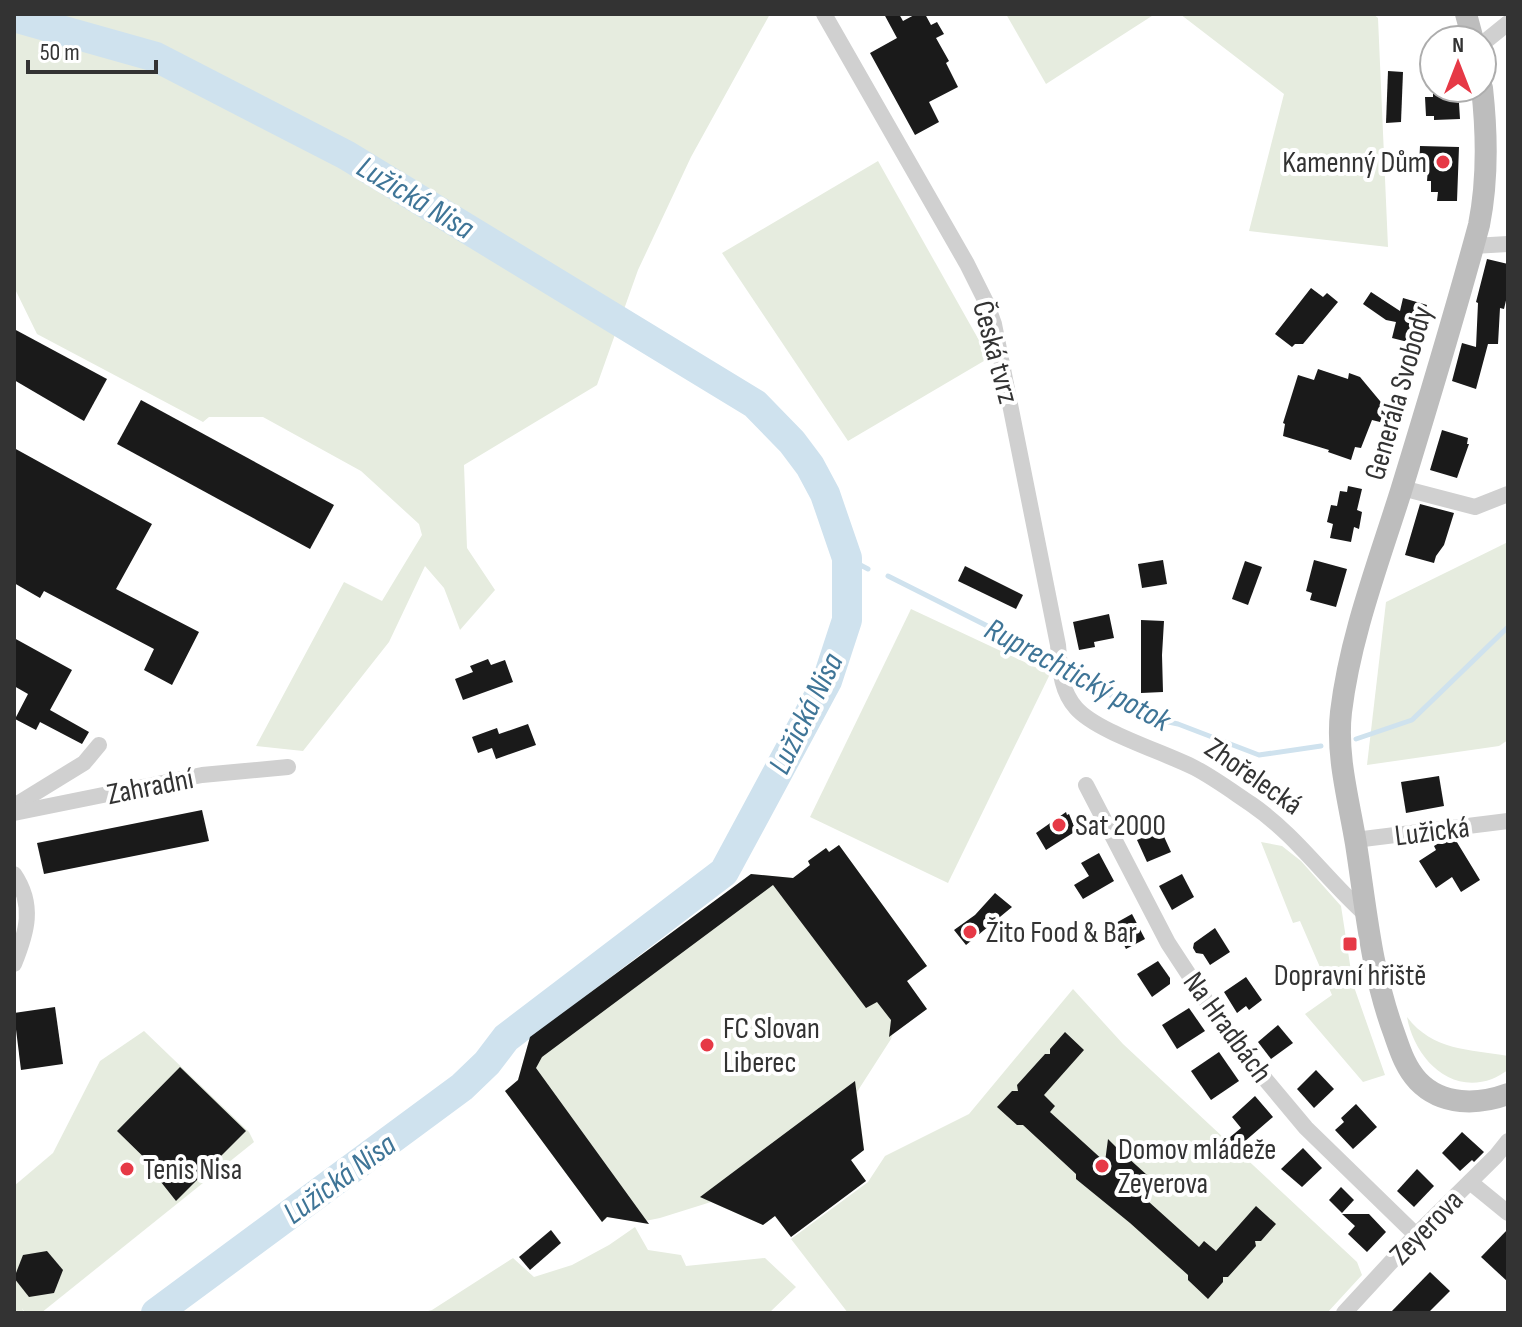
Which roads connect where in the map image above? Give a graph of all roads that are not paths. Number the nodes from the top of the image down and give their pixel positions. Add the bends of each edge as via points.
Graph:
1 (824, 14) edge
2 (1483, 104) edge
3 (1508, 244) edge
4 (1473, 246) junction
5 (1402, 488) junction
6 (1508, 494) edge
7 (1062, 679) joint
8 (1341, 712) joint
9 (99, 745) dead end
10 (288, 767) dead end
11 (1086, 785) dead end
12 (14, 806) edge
13 (14, 813) edge
14 (1508, 821) edge
15 (1355, 840) junction
16 (14, 874) edge
17 (1365, 914) junction
18 (14, 964) edge
19 (1508, 1094) edge
20 (1508, 1141) edge
21 (1470, 1182) junction
22 (1508, 1213) edge
23 (1416, 1235) junction
24 (1344, 1313) edge

1 - 7 street, Česká tvrz via 967,264 994,324
2 - 4 main road, Generála Svobody via 1484,200
3 - 4 street
4 - 5 main road, Generála Svobody
5 - 6 street via 1475,507
5 - 8 main road, Generála Svobody via 1355,639
7 - 17 street, Zhořelecká via 1067,697 1085,716 1196,768 1254,806
8 - 15 main road, Zhořelecká via 1342,762
9 - 12 street, Zahradní via 84,763
10 - 13 street, Zahradní via 202,775
11 - 23 street, Na Hradbách via 1168,943 1229,1036 1306,1128
14 - 15 street, Lužická
15 - 17 main road, Zhořelecká
16 - 18 street via 29,914
17 - 19 main road, Zhořelecká via 1385,1011 1416,1079 1447,1099 1477,1102
20 - 21 street, Zeyerova
21 - 22 street
21 - 23 street, Zeyerova
23 - 24 street, Zeyerova

